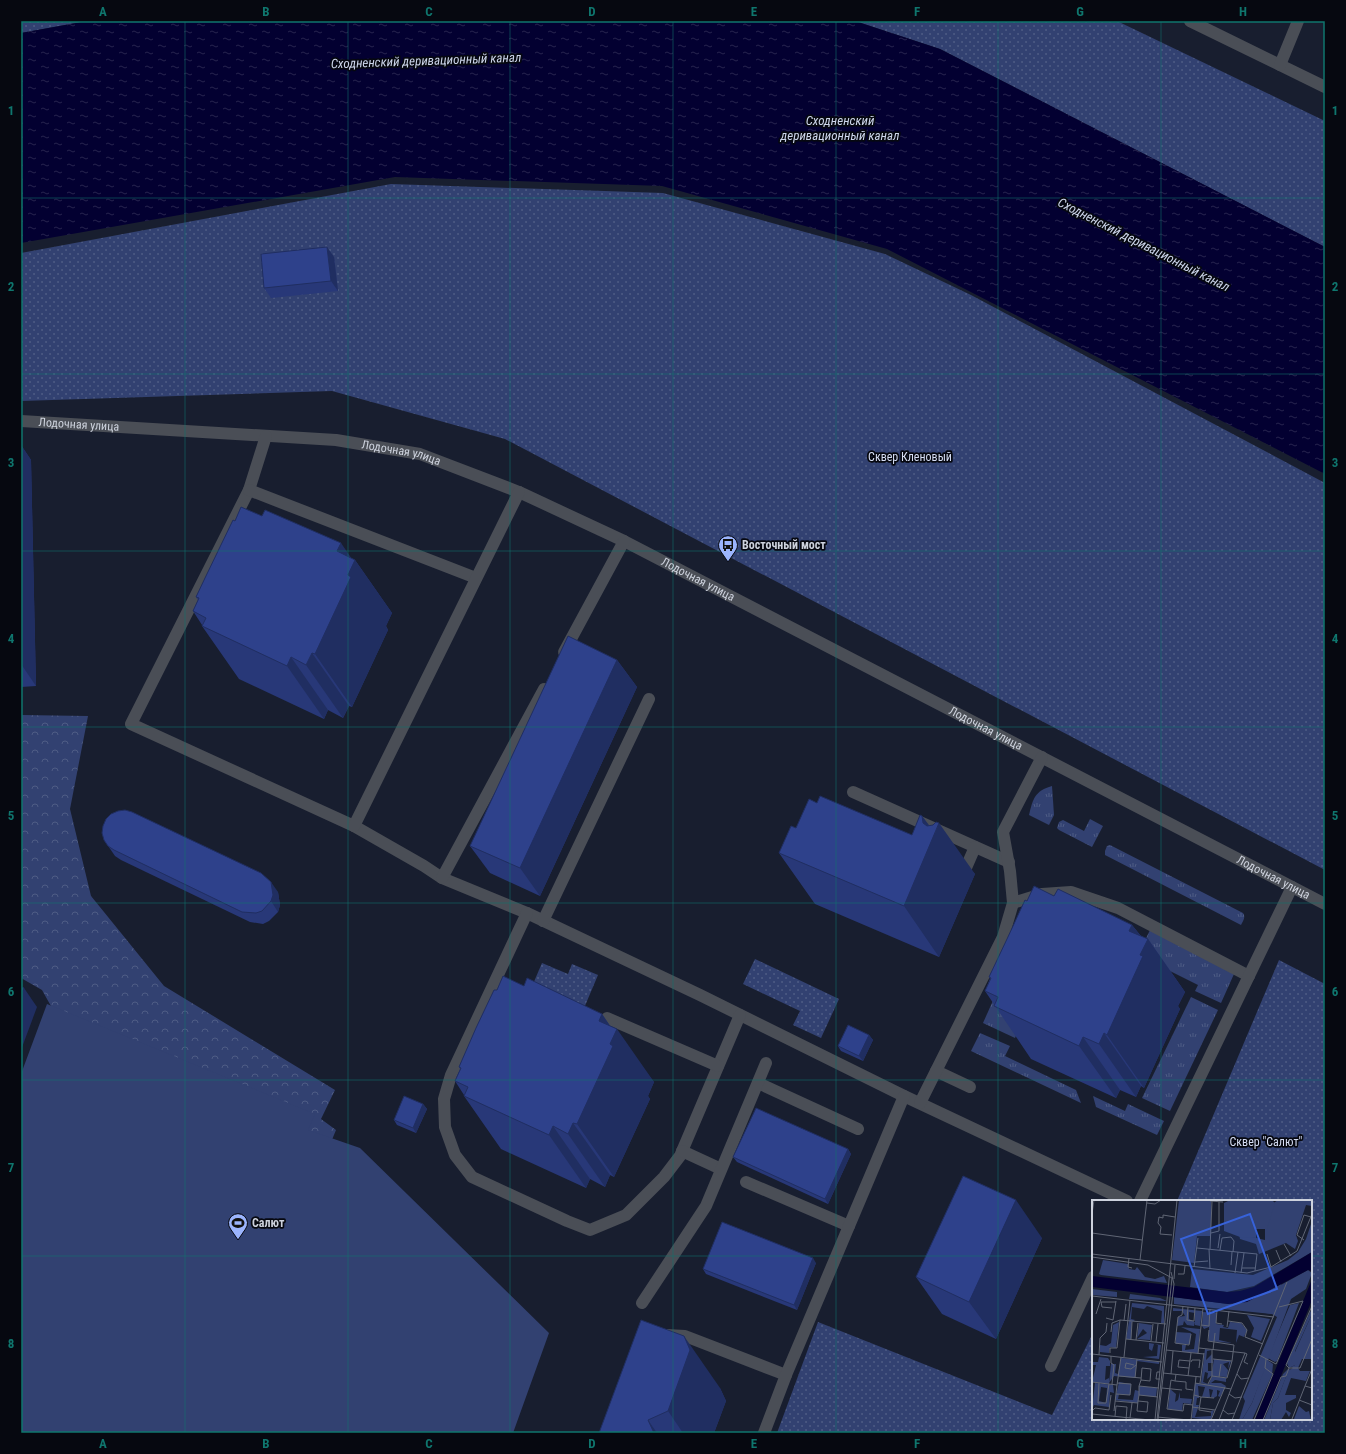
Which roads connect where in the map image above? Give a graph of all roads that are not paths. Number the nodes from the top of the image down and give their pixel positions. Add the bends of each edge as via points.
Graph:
1 (1190, 21) edge
2 (1298, 21) edge
3 (1280, 65) junction
4 (1325, 87) edge
5 (21, 421) edge
6 (266, 436) junction
7 (248, 490) junction
8 (519, 492) junction
9 (624, 541) junction
10 (476, 578) junction
11 (560, 660) edge
12 (548, 681) edge
13 (649, 699) dead end
14 (1042, 757) junction
15 (853, 792) dead end
16 (354, 826) junction
17 (975, 847) junction
18 (1009, 862) junction
19 (966, 870) dead end
20 (442, 878) junction
21 (1292, 887) junction
22 (1013, 903) junction
23 (1325, 904) edge
24 (527, 913) junction
25 (543, 921) junction
26 (1248, 976) junction
27 (740, 1015) junction
28 (607, 1018) dead end
29 (766, 1063) dead end
30 (718, 1066) junction
31 (936, 1071) junction
32 (758, 1083) junction
33 (970, 1087) dead end
34 (904, 1096) junction
35 (920, 1103) junction
36 (858, 1129) dead end
37 (682, 1151) junction
38 (721, 1169) junction
39 (746, 1182) dead end
40 (1124, 1200) edge
41 (1140, 1200) edge
42 (849, 1226) junction
43 (1092, 1279) edge
44 (642, 1303) dead end
45 (658, 1337) edge
46 (1051, 1366) dead end
47 (786, 1375) junction
48 (764, 1433) edge

1 - 3 street
2 - 3 street
3 - 4 street
5 - 6 street, Лодочная улица
6 - 7 street
6 - 8 street, Лодочная улица via 336,440 420,454
7 - 10 street
7 - 16 street via 131,724
8 - 9 street, Лодочная улица
8 - 10 street
9 - 11 street
9 - 14 street, Лодочная улица
10 - 16 street
12 - 20 street
13 - 25 street
14 - 18 street via 1003,832
14 - 21 street, Лодочная улица
15 - 17 street
16 - 20 street
17 - 18 street
17 - 19 street
18 - 22 street
20 - 24 street
21 - 23 street, Лодочная улица
21 - 26 street
22 - 26 street via 1042,894 1071,892 1118,908
22 - 31 street via 1003,937
24 - 25 street
24 - 37 street via 451,1075 444,1099 445,1127 455,1155 472,1177 590,1230 626,1215 664,1177
25 - 27 street
26 - 41 street
27 - 30 street
27 - 34 street
28 - 30 street
29 - 32 street
30 - 37 street
31 - 33 street
31 - 35 street
32 - 36 street
32 - 38 street
34 - 35 street
34 - 42 street
35 - 40 street
37 - 38 street
38 - 44 street via 706,1206
39 - 42 street
42 - 47 street
43 - 46 street
45 - 47 street via 685,1336
47 - 48 street

